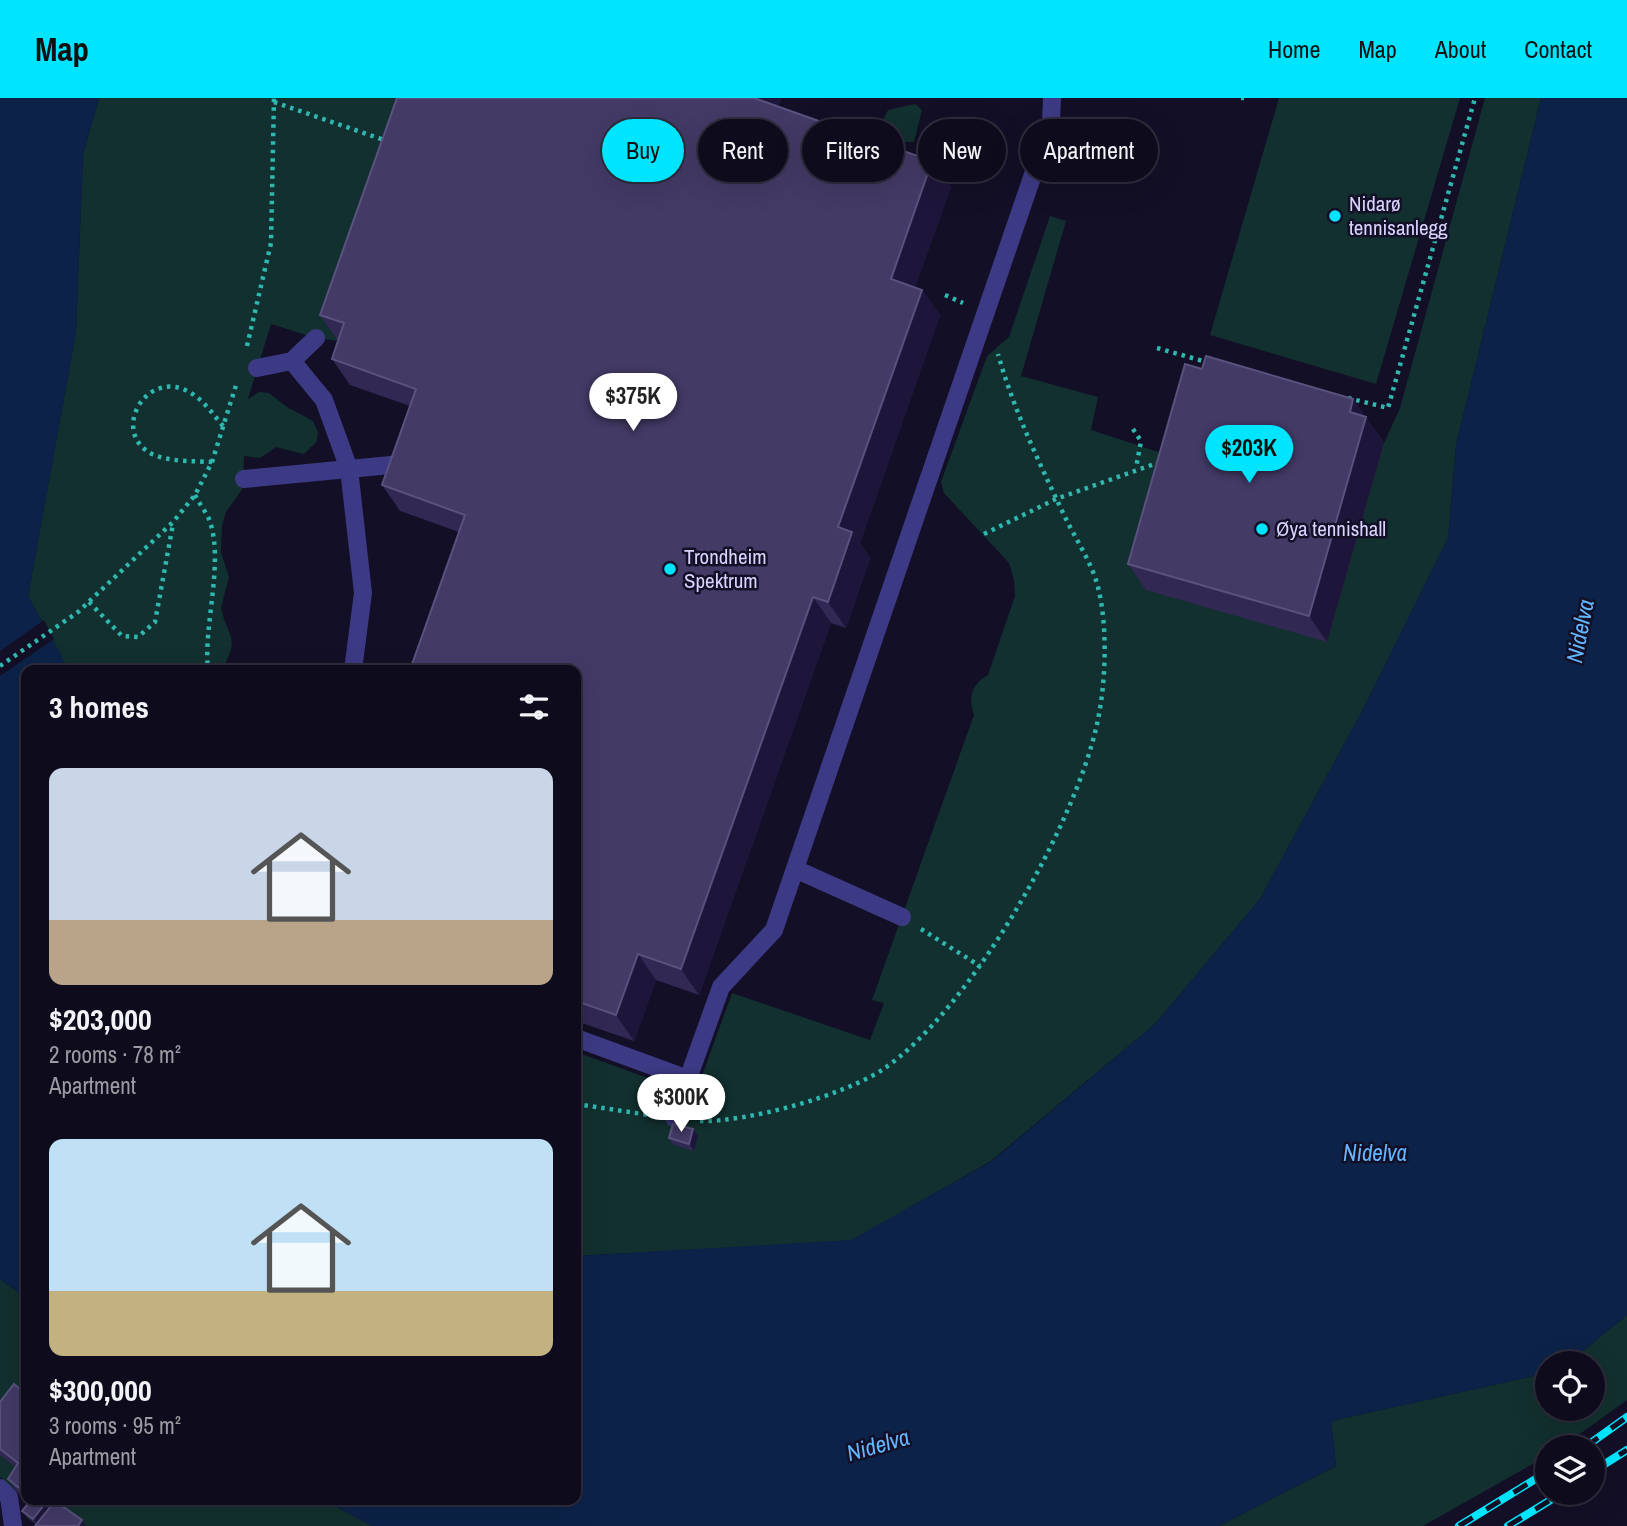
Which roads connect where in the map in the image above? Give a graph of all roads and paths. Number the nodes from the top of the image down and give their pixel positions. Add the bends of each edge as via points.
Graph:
1 (1052, 98) edge
2 (1475, 98) edge
3 (274, 100) edge
4 (392, 130) edge
5 (388, 141) junction
6 (384, 153) edge
7 (944, 295) dead end
8 (953, 299) dead end
9 (986, 313) junction
10 (316, 338) dead end
11 (1157, 348) dead end
12 (292, 361) junction
13 (1204, 361) junction
14 (1217, 364) edge
15 (247, 365) junction
16 (1200, 373) edge
17 (1335, 394) edge
18 (224, 427) junction
19 (1133, 429) dead end
20 (1173, 459) edge
21 (212, 462) junction
22 (417, 463) edge
23 (1136, 468) junction
24 (349, 469) junction
25 (244, 479) dead end
26 (195, 495) junction
27 (1056, 499) junction
28 (173, 522) junction
29 (984, 534) dead end
30 (89, 602) junction
31 (207, 665) edge
32 (354, 665) edge
33 (0, 666) edge
34 (795, 869) junction
35 (902, 917) joint
36 (980, 966) junction
37 (581, 1040) edge
38 (688, 1079) junction
39 (581, 1106) edge
40 (674, 1118) junction
41 (0, 1488) edge
42 (12, 1526) edge

1 - 9 street via 1051,122
2 - 17 path via 1388,408
3 - 5 path
3 - 15 path via 271,243
4 - 5 path
5 - 6 path
7 - 8 path
9 - 27 path via 1013,405
9 - 34 street
10 - 12 street
11 - 13 path
12 - 15 street
12 - 24 street via 324,400
13 - 14 path
13 - 16 path
15 - 18 path
18 - 21 path
18 - 21 path via 202,401 183,389 162,388 145,394 134,408 133,427 152,454
19 - 23 path via 1141,442
20 - 23 path
21 - 26 path
22 - 24 street
23 - 27 path
24 - 25 street
24 - 32 street via 363,593
26 - 28 path
26 - 31 path via 209,520 213,552
27 - 29 path
27 - 36 path via 1098,586 1105,660 1097,725 1066,815
28 - 30 path
28 - 30 path via 155,622 138,637 121,636
30 - 33 path
34 - 35 street
34 - 38 street via 774,930 721,988
35 - 36 path
36 - 40 path via 936,1022 882,1070 821,1098 765,1112 704,1121
37 - 38 street
38 - 40 street
39 - 40 path
41 - 42 street via 9,1497

